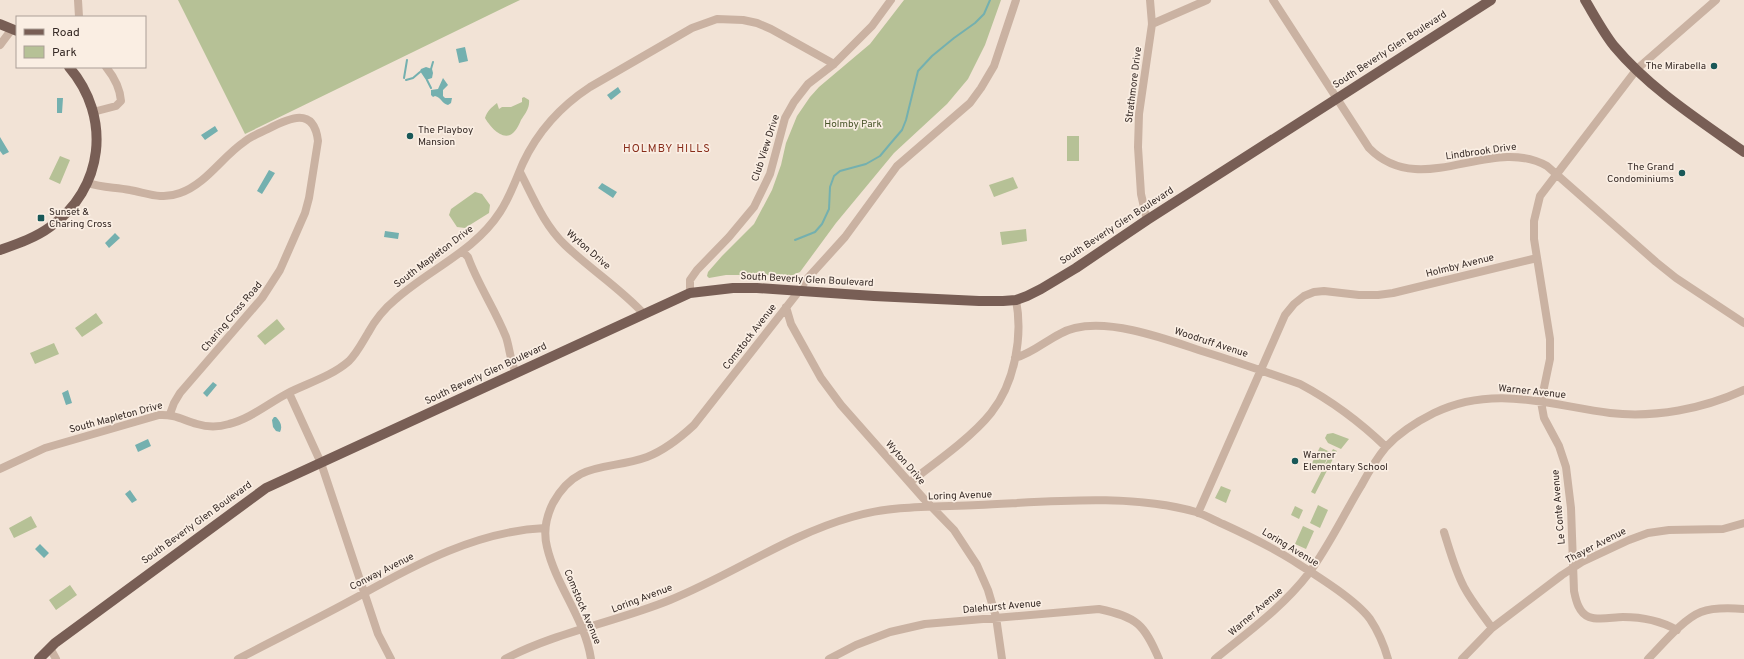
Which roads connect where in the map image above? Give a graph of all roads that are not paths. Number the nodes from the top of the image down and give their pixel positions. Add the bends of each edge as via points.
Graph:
1 (78, 0) edge
2 (891, 0) edge
3 (1016, 0) edge
4 (1150, 0) edge
5 (1207, 0) edge
6 (1273, 0) edge
7 (1490, 0) edge
8 (1585, 0) edge
9 (1716, 0) edge
10 (79, 16) edge
11 (0, 24) edge
12 (1152, 24) junction
13 (15, 30) edge
14 (0, 45) edge
15 (834, 64) junction
16 (70, 68) edge
17 (107, 68) edge
18 (1636, 69) junction
19 (1337, 99) junction
20 (93, 112) junction
21 (1744, 152) edge
22 (520, 172) junction
23 (1557, 174) junction
24 (88, 183) junction
25 (1147, 220) junction
26 (0, 250) edge
27 (462, 251) junction
28 (1537, 258) junction
29 (800, 291) junction
30 (690, 293) junction
31 (1016, 300) junction
32 (786, 307) junction
33 (644, 314) junction
34 (1744, 323) edge
35 (1015, 358) junction
36 (1260, 370) junction
37 (516, 373) junction
38 (1744, 390) edge
39 (289, 393) junction
40 (1540, 402) junction
41 (170, 414) junction
42 (1386, 447) junction
43 (321, 463) junction
44 (0, 469) edge
45 (910, 482) junction
46 (931, 507) junction
47 (1198, 513) junction
48 (1744, 523) edge
49 (545, 528) junction
50 (1444, 532) dead end
51 (1574, 568) junction
52 (1310, 572) junction
53 (364, 593) junction
54 (1744, 608) edge
55 (996, 617) junction
56 (1492, 628) junction
57 (582, 630) junction
58 (1677, 630) junction
59 (50, 648) junction
60 (39, 659) edge
61 (56, 659) edge
62 (238, 659) edge
63 (391, 659) edge
64 (505, 659) edge
65 (591, 659) edge
66 (829, 659) edge
67 (1002, 659) edge
68 (1159, 659) edge
69 (1215, 659) edge
70 (1388, 659) edge
71 (1462, 659) edge
72 (1648, 659) edge

1 - 10 street
2 - 15 street, Club View Drive via 872,26
3 - 29 street, Comstock Avenue via 994,66 970,103 898,166 845,237 806,280
4 - 12 street, Strathmore Drive
5 - 12 street
6 - 19 street, Lindbrook Drive
7 - 19 main road, South Beverly Glen Boulevard
8 - 18 main road via 1614,46
9 - 18 street
11 - 13 main road
12 - 25 street, Strathmore Drive via 1139,114 1138,147 1141,194
13 - 14 street
15 - 22 street, South Mapleton Drive via 757,23 729,19 704,22 576,96 548,124 532,147
15 - 30 street, Club View Drive via 808,84 794,102 785,118 770,174 754,207 697,270 690,280
16 - 20 main road via 85,91
17 - 20 street via 121,91 121,101 116,106
18 - 21 main road via 1684,109
18 - 23 street
19 - 23 street, Lindbrook Drive via 1369,148 1377,156 1393,164 1424,171 1521,157 1536,159
19 - 25 main road, South Beverly Glen Boulevard
20 - 24 main road via 98,144
22 - 27 street, South Mapleton Drive via 500,212
22 - 33 street, Wyton Drive via 553,231 565,245 632,300
23 - 28 street via 1540,196 1536,210 1534,221
23 - 34 street, Lindbrook Drive via 1676,278
24 - 26 main road via 66,214 50,228
24 - 41 street, Charing Cross Road via 98,187 164,197 179,194 201,181 245,141 285,120 304,117 317,132 308,203 280,270 262,298 180,393
25 - 31 main road, South Beverly Glen Boulevard via 1041,289
27 - 37 street via 468,257 501,326
27 - 39 street, South Mapleton Drive via 386,308 349,361
28 - 36 street, Holmby Avenue via 1393,293 1358,295 1324,291 1304,296 1285,315
28 - 40 street, Le Conte Avenue via 1550,339 1550,359
29 - 30 main road, South Beverly Glen Boulevard via 733,288
29 - 31 main road, South Beverly Glen Boulevard via 991,301
29 - 32 street, Comstock Avenue
30 - 33 main road, South Beverly Glen Boulevard
31 - 35 street via 1019,314
32 - 45 street, Wyton Drive via 802,347 821,378 841,405
32 - 49 street, Comstock Avenue via 694,425 661,451 633,461 606,465 572,479 559,492
33 - 37 main road, South Beverly Glen Boulevard
35 - 36 street, Woodruff Avenue via 1073,328 1086,326 1140,332
35 - 45 street via 1002,396 992,413
36 - 42 street, Woodruff Avenue via 1320,394
36 - 47 street, Holmby Avenue
37 - 43 main road, South Beverly Glen Boulevard
38 - 40 street, Warner Avenue via 1724,399 1683,410 1635,414 1611,413
39 - 41 street, South Mapleton Drive via 244,418 222,426 198,425
39 - 43 street
40 - 42 street, Warner Avenue via 1489,398 1466,401 1434,413 1407,429
40 - 51 street, Le Conte Avenue via 1544,418 1559,446 1566,467
41 - 44 street, South Mapleton Drive via 44,448
42 - 52 street, Warner Avenue
43 - 53 street
43 - 59 main road, South Beverly Glen Boulevard via 266,488 247,500
45 - 46 street, Wyton Drive
46 - 47 street, Loring Avenue via 1118,501 1155,504
46 - 55 street, Wyton Drive via 954,530 977,565
46 - 57 street, Loring Avenue via 877,511 820,527 672,600
47 - 52 street, Loring Avenue via 1252,537
48 - 51 street, Thayer Avenue via 1724,529 1648,533
49 - 53 street, Conway Avenue via 534,528 468,544 430,559
49 - 57 street, Comstock Avenue via 552,562
50 - 56 street via 1464,587
51 - 56 street, Thayer Avenue
51 - 58 street, Le Conte Avenue via 1577,603 1582,612 1589,617 1643,619
52 - 69 street, Warner Avenue via 1286,600
52 - 70 street, Loring Avenue via 1356,605 1369,618 1379,634
53 - 62 street, Conway Avenue
53 - 63 street via 378,634
54 - 58 street via 1701,612
55 - 66 street, Dalehurst Avenue via 925,624 890,632
55 - 67 street, Wyton Drive
55 - 68 street, Dalehurst Avenue via 1099,609 1122,614 1138,623 1150,638
56 - 71 street, Thayer Avenue
57 - 64 street, Loring Avenue via 528,647
57 - 65 street, Comstock Avenue
58 - 72 street
59 - 60 main road, South Beverly Glen Boulevard
59 - 61 street

